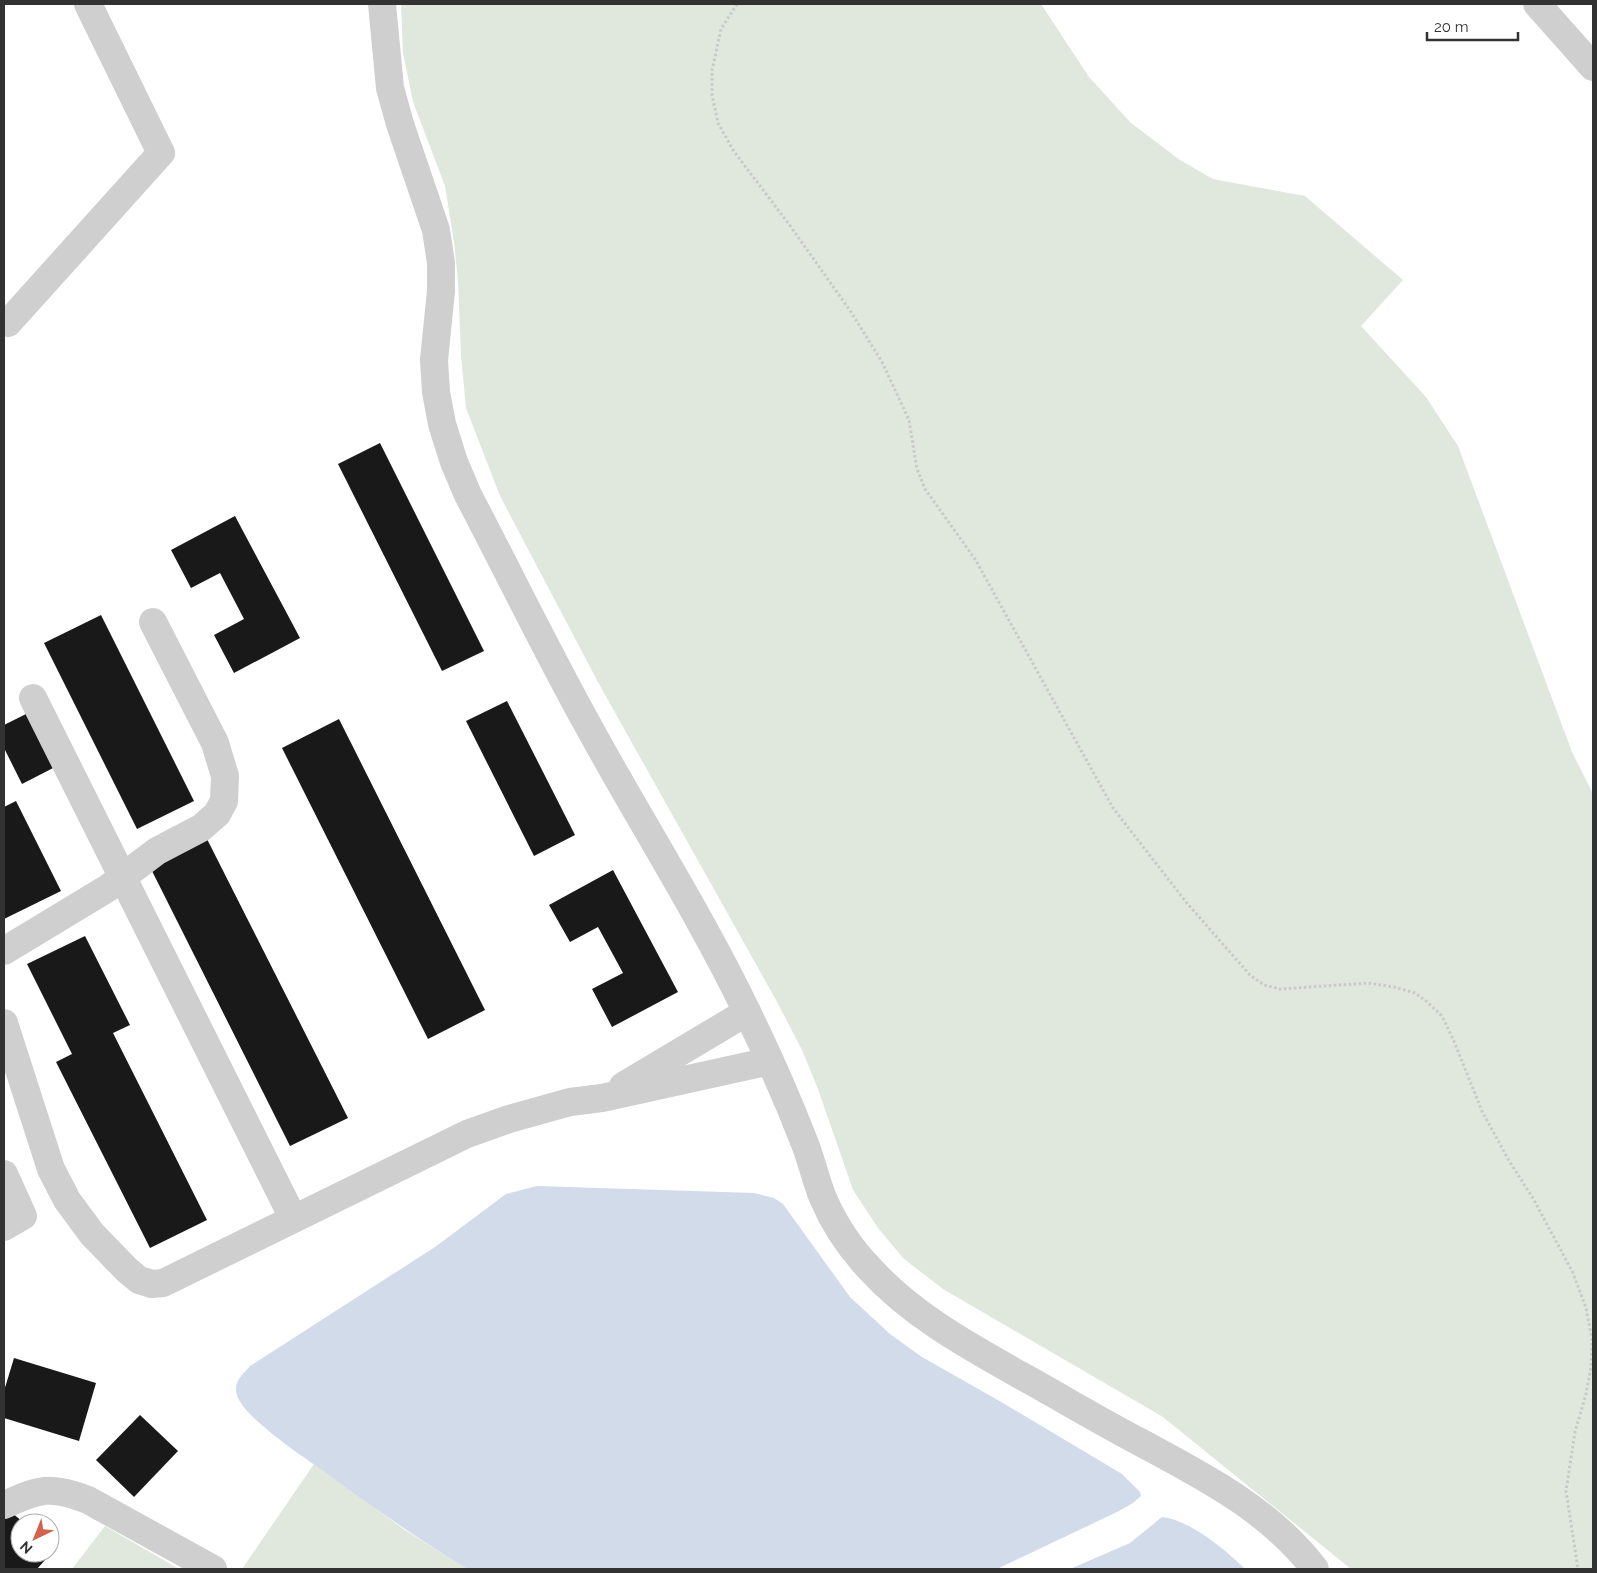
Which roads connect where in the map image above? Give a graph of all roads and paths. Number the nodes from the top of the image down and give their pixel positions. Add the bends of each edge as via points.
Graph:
1 (88, 4) edge
2 (382, 4) edge
3 (737, 4) edge
4 (1538, 4) edge
5 (1593, 67) edge
6 (8, 323) dead end
7 (153, 622) dead end
8 (33, 698) dead end
9 (123, 878) junction
10 (4, 951) edge
11 (747, 1012) junction
12 (4, 1024) edge
13 (770, 1061) junction
14 (602, 1098) junction
15 (4, 1174) edge
16 (293, 1218) junction
17 (4, 1227) edge
18 (4, 1505) edge
19 (213, 1569) edge
20 (1315, 1569) edge
21 (1578, 1569) edge

1 - 6 street via 161,153
2 - 11 street via 390,88 436,230 441,263 434,360 436,392 454,462 588,726 708,936
3 - 21 path via 721,29 712,71 712,95 718,124 733,150 851,312 882,362 909,420 917,469 925,488 975,559 1113,808 1186,902 1250,975 1264,985 1280,989 1368,984 1394,987 1415,993 1442,1016 1482,1111 1573,1273 1586,1308 1592,1339 1590,1366 1566,1491
4 - 5 street
7 - 9 street via 215,743 225,776 224,801 209,822 157,851
8 - 9 street
9 - 10 street
9 - 16 street
11 - 13 street
11 - 14 street
12 - 16 street via 51,1169 92,1234 139,1280 152,1284 163,1282
13 - 14 street
13 - 20 street via 836,1224 878,1277 924,1317 967,1344 1247,1503 1280,1531
14 - 16 street via 570,1102 467,1134
15 - 17 street via 23,1216
18 - 19 street via 48,1489 72,1493

